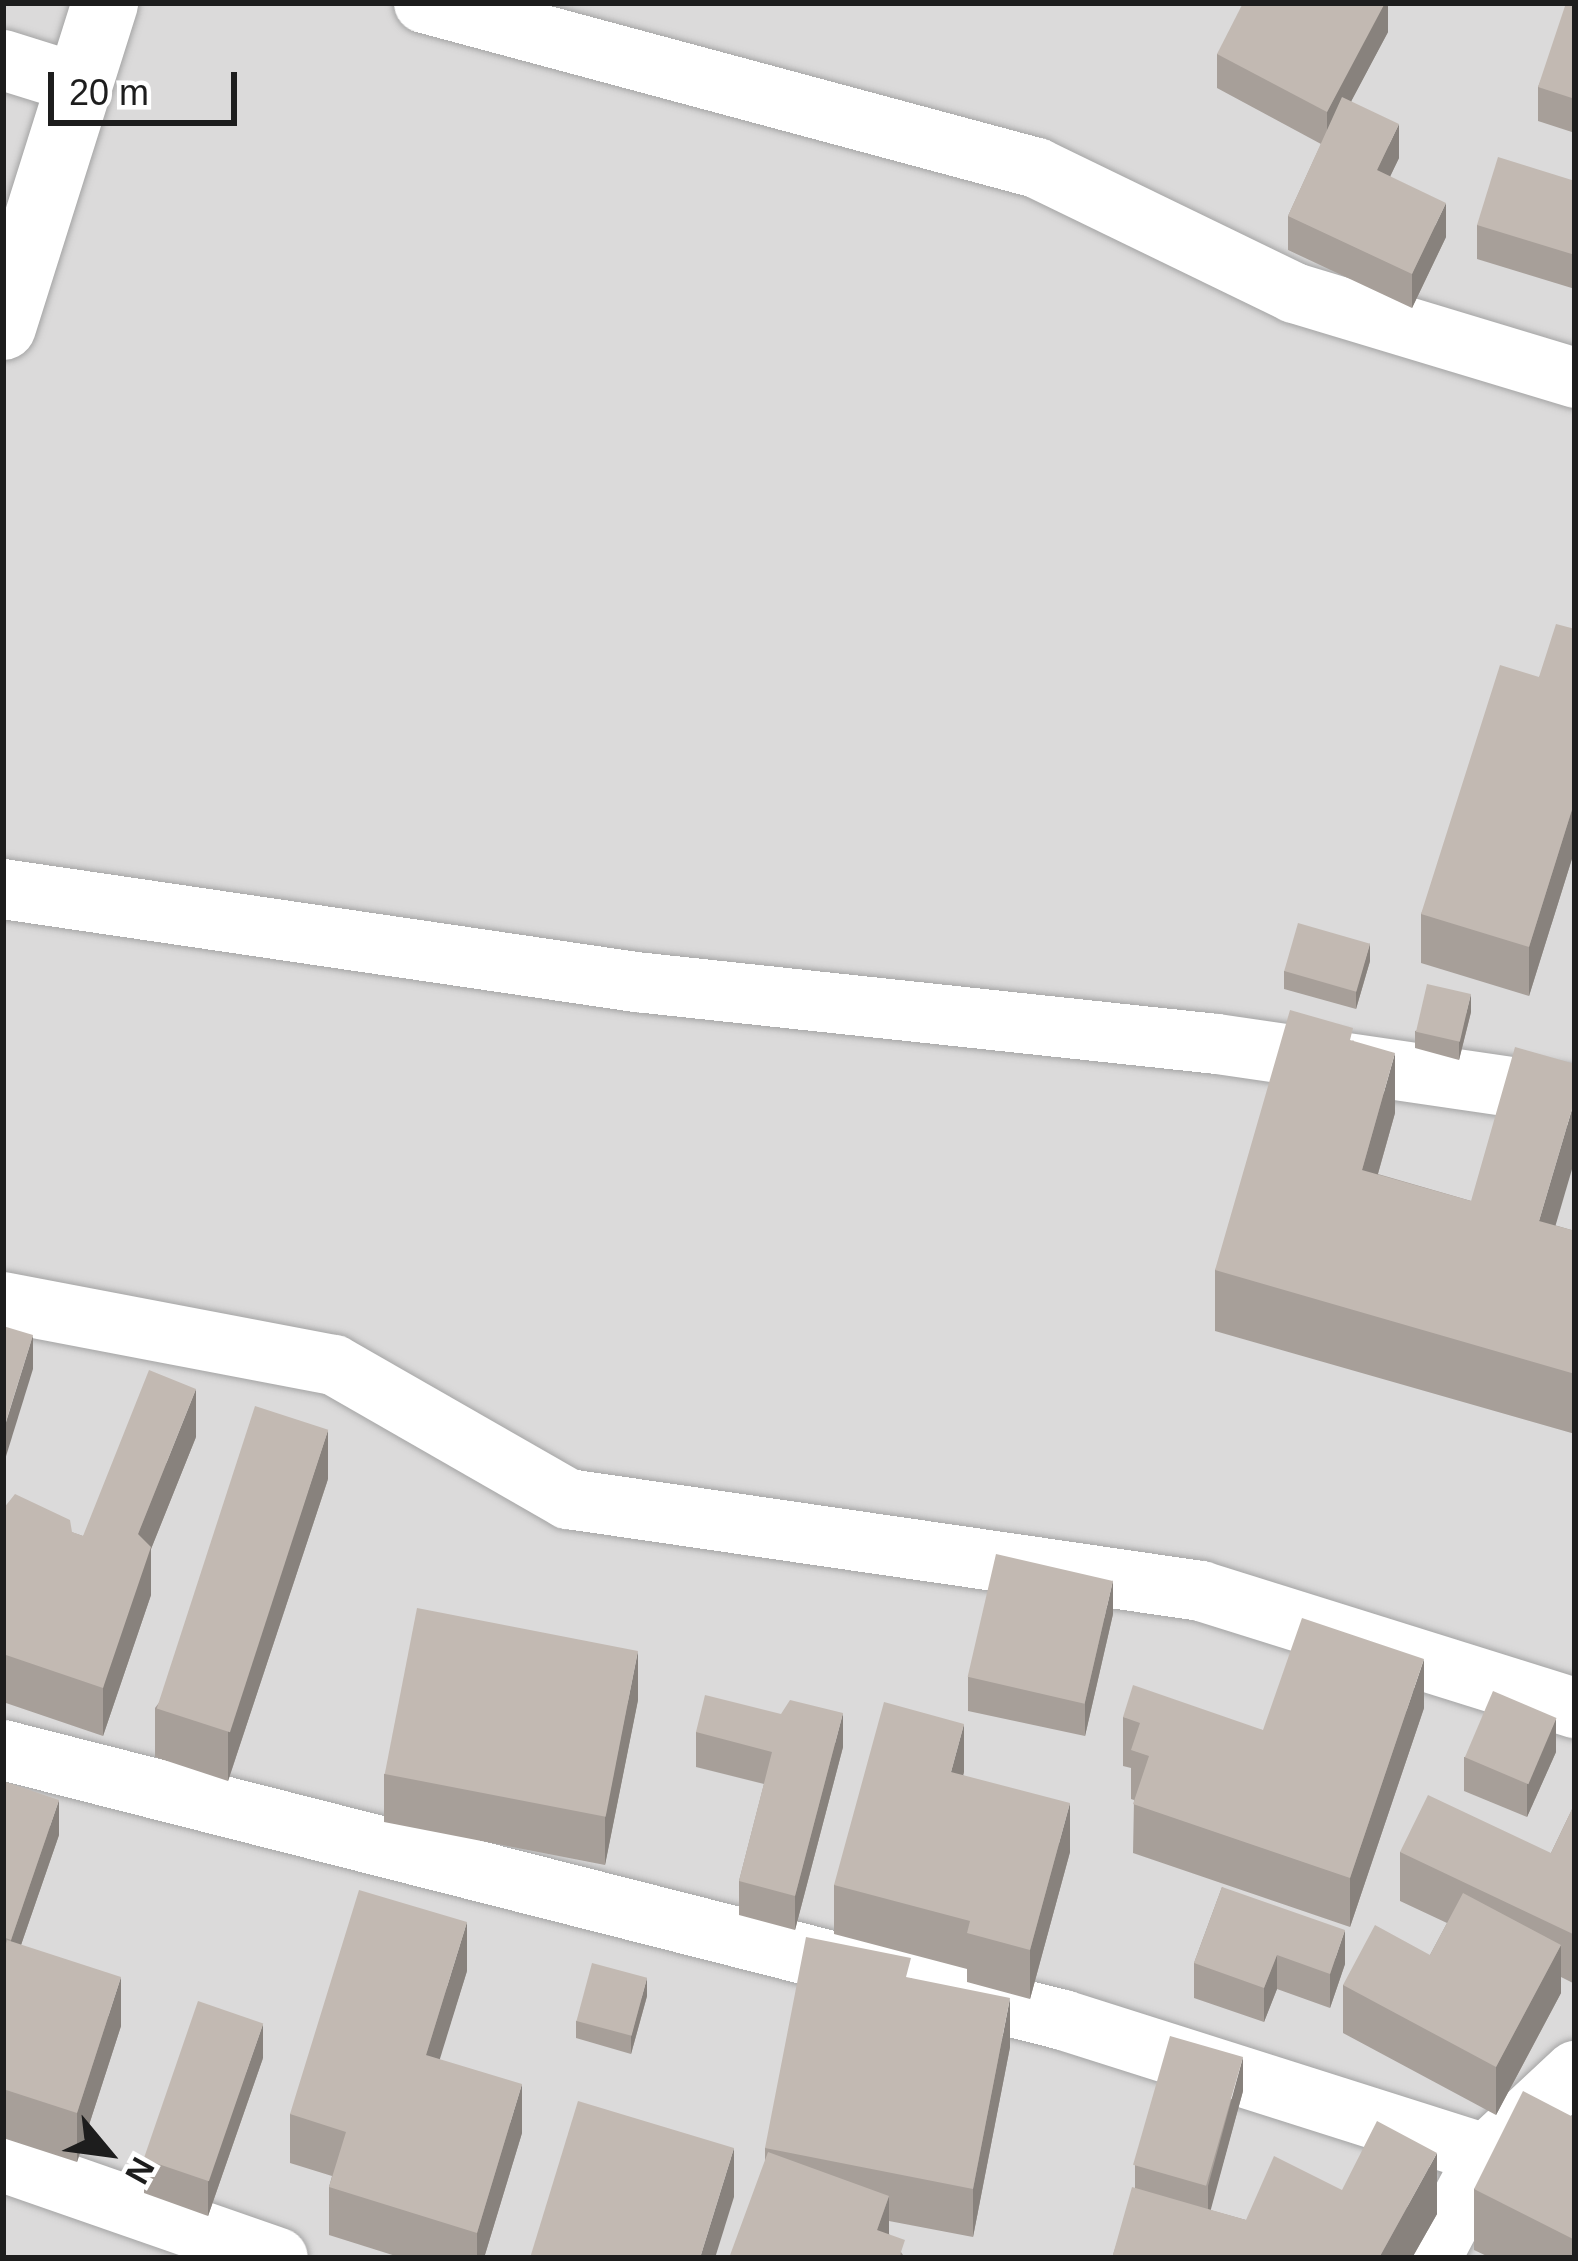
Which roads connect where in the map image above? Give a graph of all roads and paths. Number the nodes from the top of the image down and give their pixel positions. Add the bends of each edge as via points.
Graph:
1 (105, 3) edge
2 (424, 3) edge
3 (3, 60) edge
4 (80, 84) junction
5 (3, 327) edge
6 (1575, 378) edge
7 (3, 889) edge
8 (1575, 1096) edge
9 (3, 1302) edge
10 (1575, 1708) edge
11 (3, 1750) edge
12 (1575, 2071) edge
13 (1486, 2154) junction
14 (3, 2162) edge
15 (278, 2258) edge
16 (1431, 2258) edge

1 - 4 street
2 - 6 street via 1037,168 1294,292
3 - 4 street
4 - 5 street
7 - 8 street via 636,982 1217,1044
9 - 10 street via 334,1365 568,1499 1201,1591
11 - 13 street via 1063,2020
12 - 13 street
13 - 16 street
14 - 15 street

